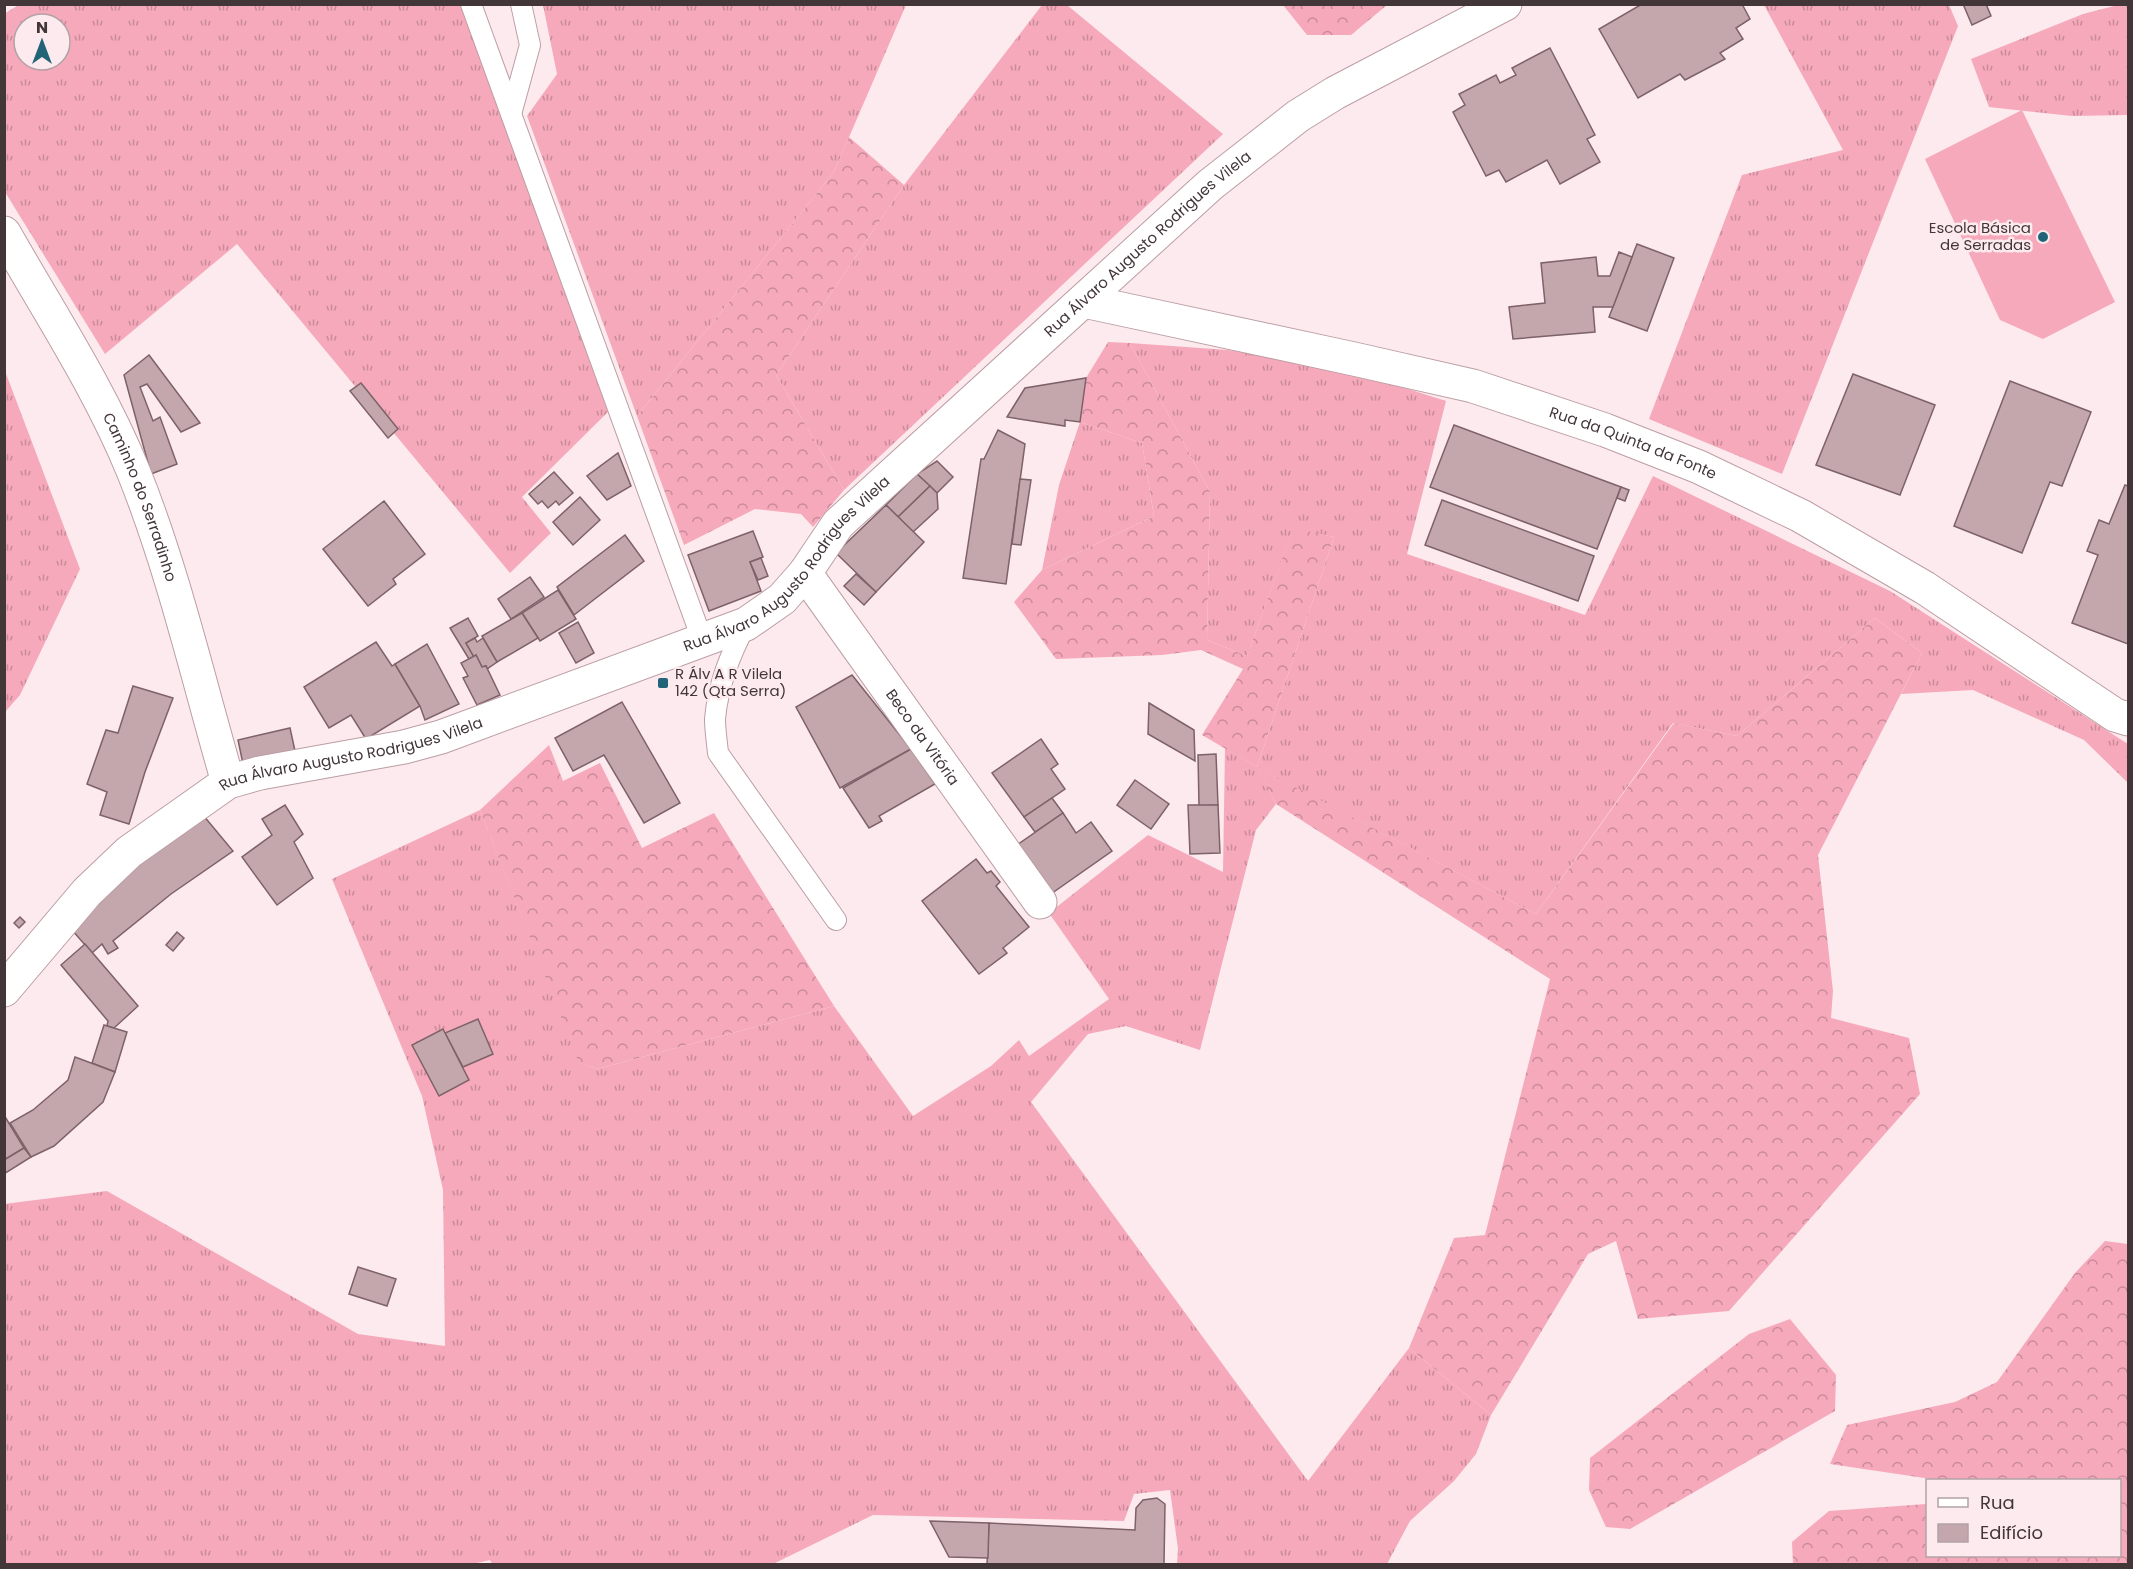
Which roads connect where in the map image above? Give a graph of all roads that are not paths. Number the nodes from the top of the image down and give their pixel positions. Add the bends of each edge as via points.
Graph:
1 (471, 4) edge
2 (521, 4) edge
3 (1505, 4) edge
4 (1467, 13) edge
5 (511, 114) junction
6 (4, 233) edge
7 (1084, 301) junction
8 (806, 573) junction
9 (746, 624) junction
10 (703, 642) junction
11 (2128, 719) edge
12 (228, 782) junction
13 (1040, 902) dead end
14 (836, 920) dead end
15 (4, 990) edge

1 - 5 lane
2 - 5 lane via 530,45
3 - 4 street, Rua Álvaro Augusto Rodrigues Vilela
4 - 7 street, Rua Álvaro Augusto Rodrigues Vilela via 1299,116 1210,186
5 - 10 lane
6 - 12 street, Caminho do Serradinho via 98,395 134,473 165,562
7 - 8 street, Rua Álvaro Augusto Rodrigues Vilela via 838,524
7 - 11 street, Rua da Quinta da Fonte via 1473,386 1605,430 1699,467 1801,516 1925,588 2115,715
8 - 9 street, Rua Álvaro Augusto Rodrigues Vilela via 782,599
8 - 13 street, Beco da Vitória
9 - 10 street, Rua Álvaro Augusto Rodrigues Vilela
9 - 14 lane via 728,659 722,681 715,720 718,753
10 - 12 street, Rua Álvaro Augusto Rodrigues Vilela via 441,737
12 - 15 street, Rua Álvaro Augusto Rodrigues Vilela via 129,852 87,892

